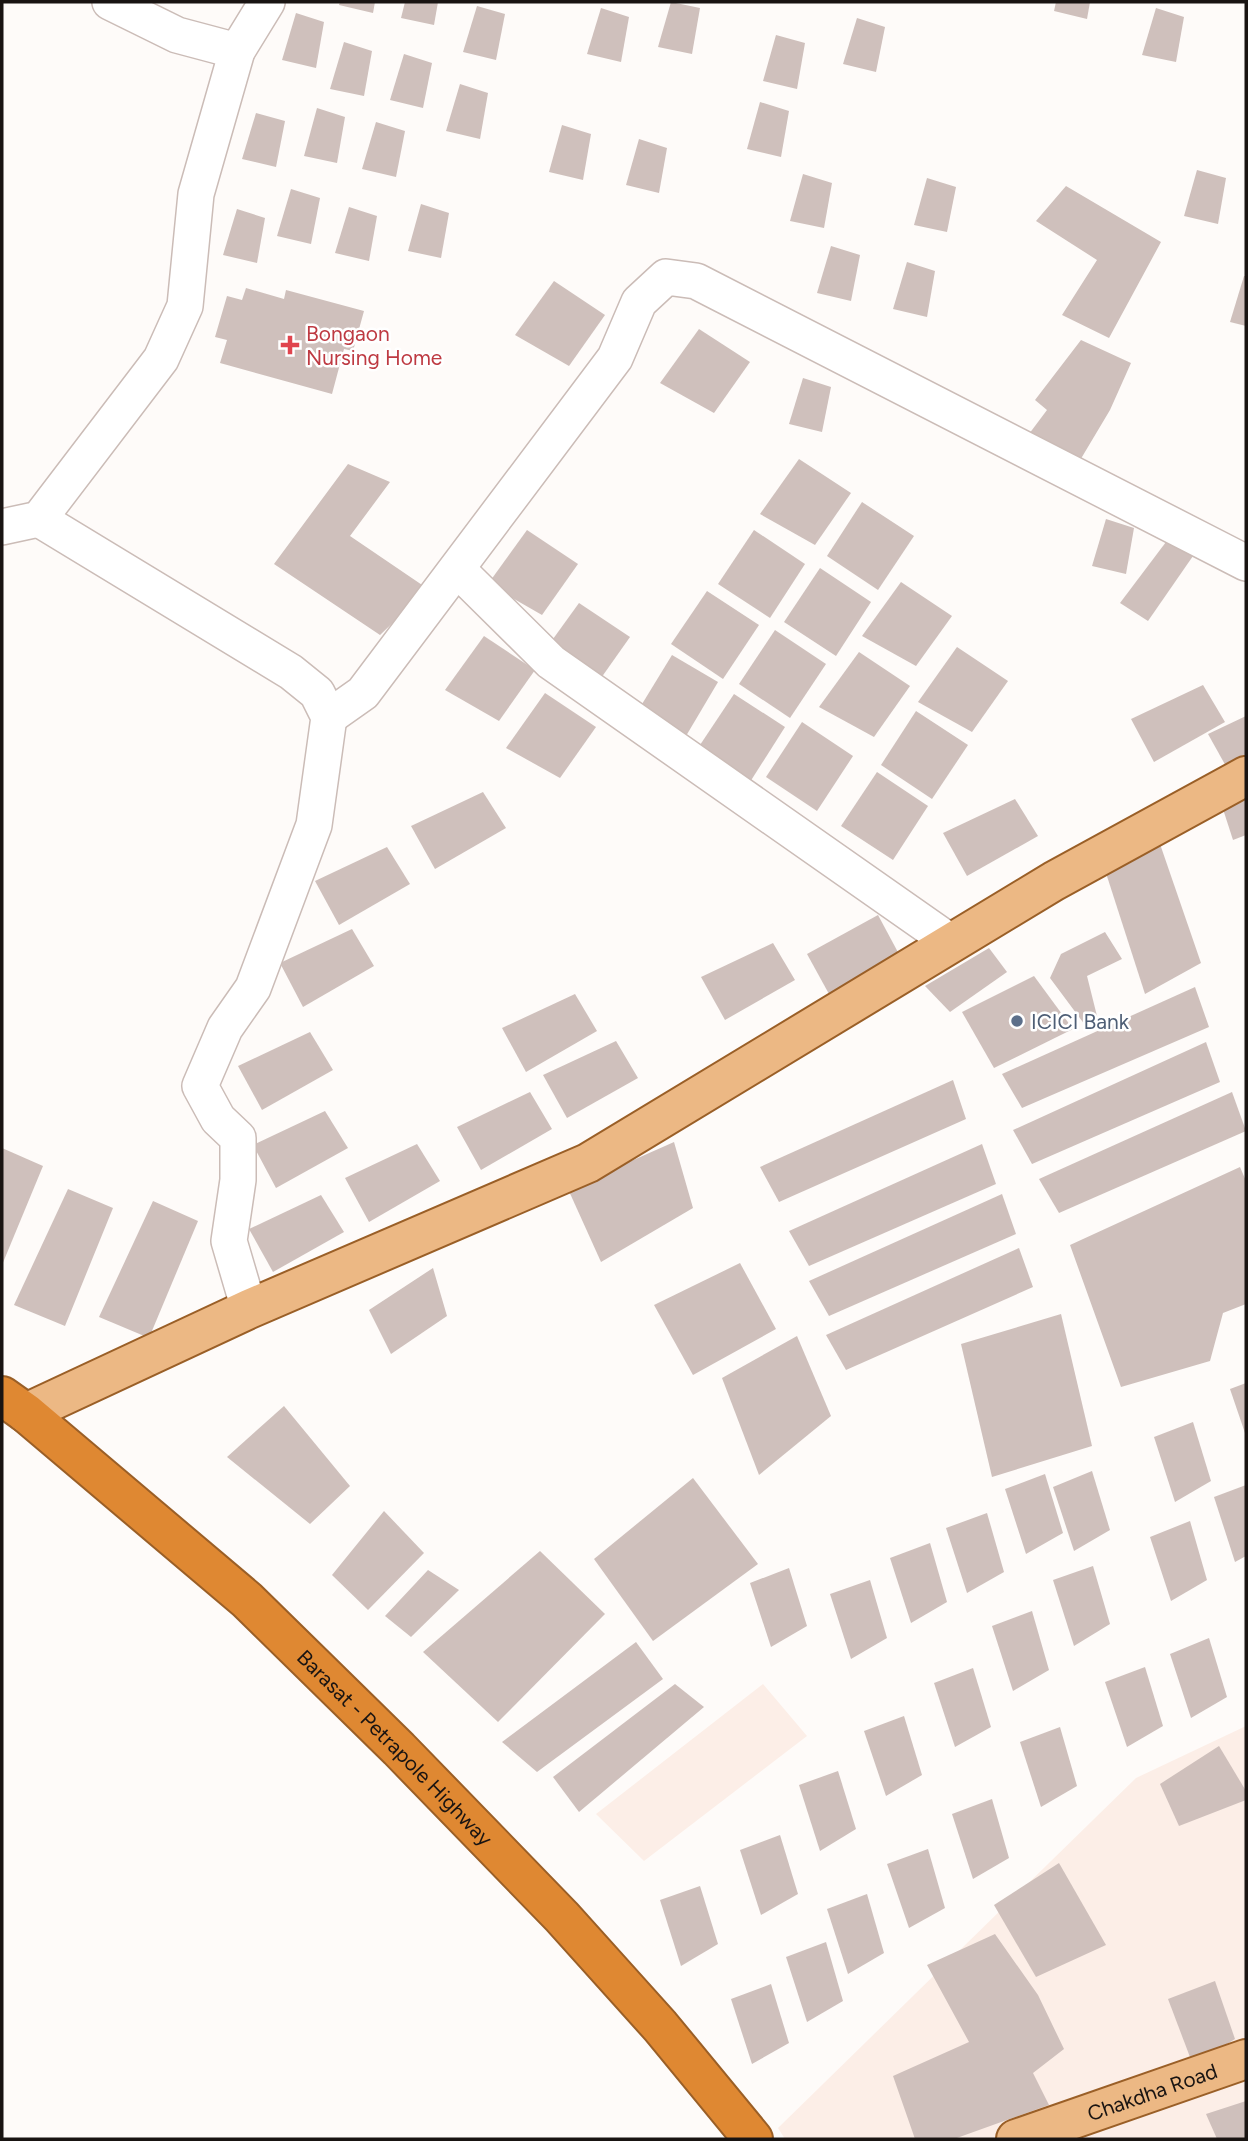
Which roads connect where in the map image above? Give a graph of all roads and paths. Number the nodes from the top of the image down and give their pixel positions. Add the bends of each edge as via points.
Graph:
1 (110, 2) edge
2 (267, 2) edge
3 (237, 51) junction
4 (38, 519) junction
5 (2, 527) edge
6 (1246, 563) edge
7 (457, 569) junction
8 (329, 717) junction
9 (1246, 776) edge
10 (952, 943) junction
11 (248, 1309) junction
12 (14, 1405) edge
13 (1246, 2059) edge
14 (753, 2139) edge
15 (1016, 2139) edge

1 - 3 street via 177,35
2 - 3 street
3 - 4 street via 196,194 185,306 161,359
4 - 5 street
4 - 8 street via 290,672 317,693
6 - 7 street via 696,281 666,277 639,302 615,358
7 - 8 street via 363,693
7 - 10 street via 551,662
8 - 11 street via 314,825 253,988 225,1028 200,1086 218,1119 238,1138 238,1180 229,1241
9 - 10 main road via 1054,881
10 - 11 main road via 588,1163
11 - 12 main road
12 - 14 highway, Barasat - Petrapole Highway via 247,1600 399,1749 562,1917
13 - 15 main road, Chakdha Road

